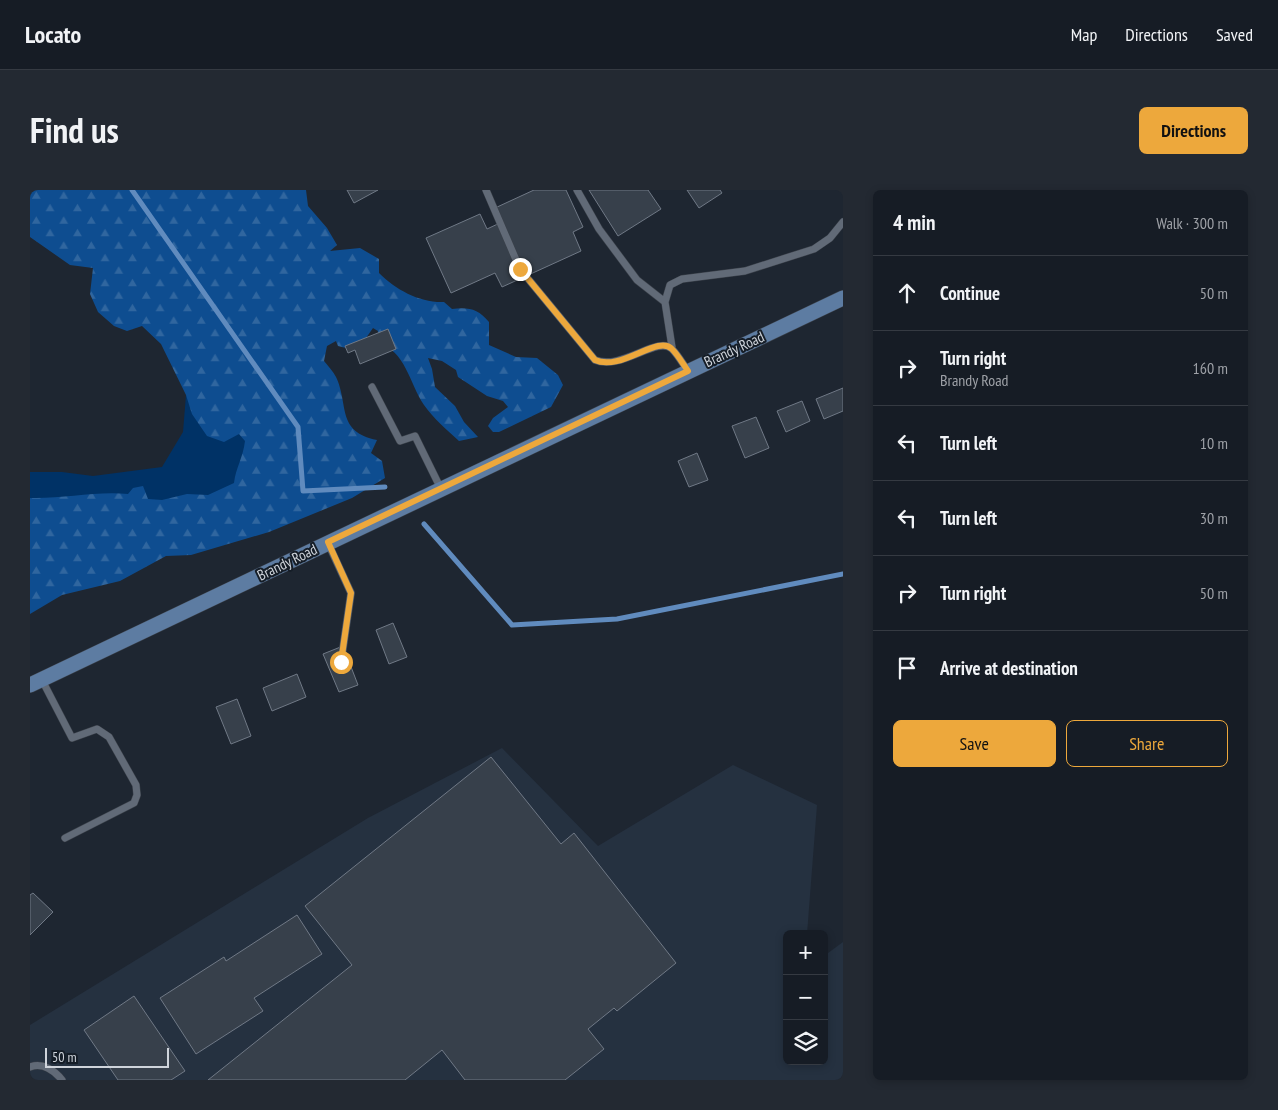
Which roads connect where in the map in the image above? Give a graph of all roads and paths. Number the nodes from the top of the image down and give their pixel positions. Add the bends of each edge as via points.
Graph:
1 (486, 190) edge
2 (577, 190) edge
3 (843, 222) edge
4 (843, 298) edge
5 (665, 302) junction
6 (672, 348) junction
7 (688, 371) junction
8 (372, 386) dead end
9 (441, 489) junction
10 (328, 542) junction
11 (341, 662) dead end
12 (36, 682) edge
13 (65, 838) dead end
14 (30, 1067) edge
15 (62, 1080) edge

1 - 6 lane via 520,269 595,360 611,364 657,345 665,344
2 - 5 lane via 599,229 637,280
3 - 5 lane via 830,238 814,249 745,271 682,279 670,285
4 - 7 main road, Brandy Road
5 - 6 lane
6 - 7 lane
7 - 9 main road, Brandy Road
8 - 9 lane via 400,441 416,436
9 - 10 main road, Brandy Road
10 - 11 lane via 351,593
10 - 12 main road, Brandy Road
12 - 13 lane via 72,738 97,729 109,737 136,790 134,803
14 - 15 lane via 34,1065 53,1070

